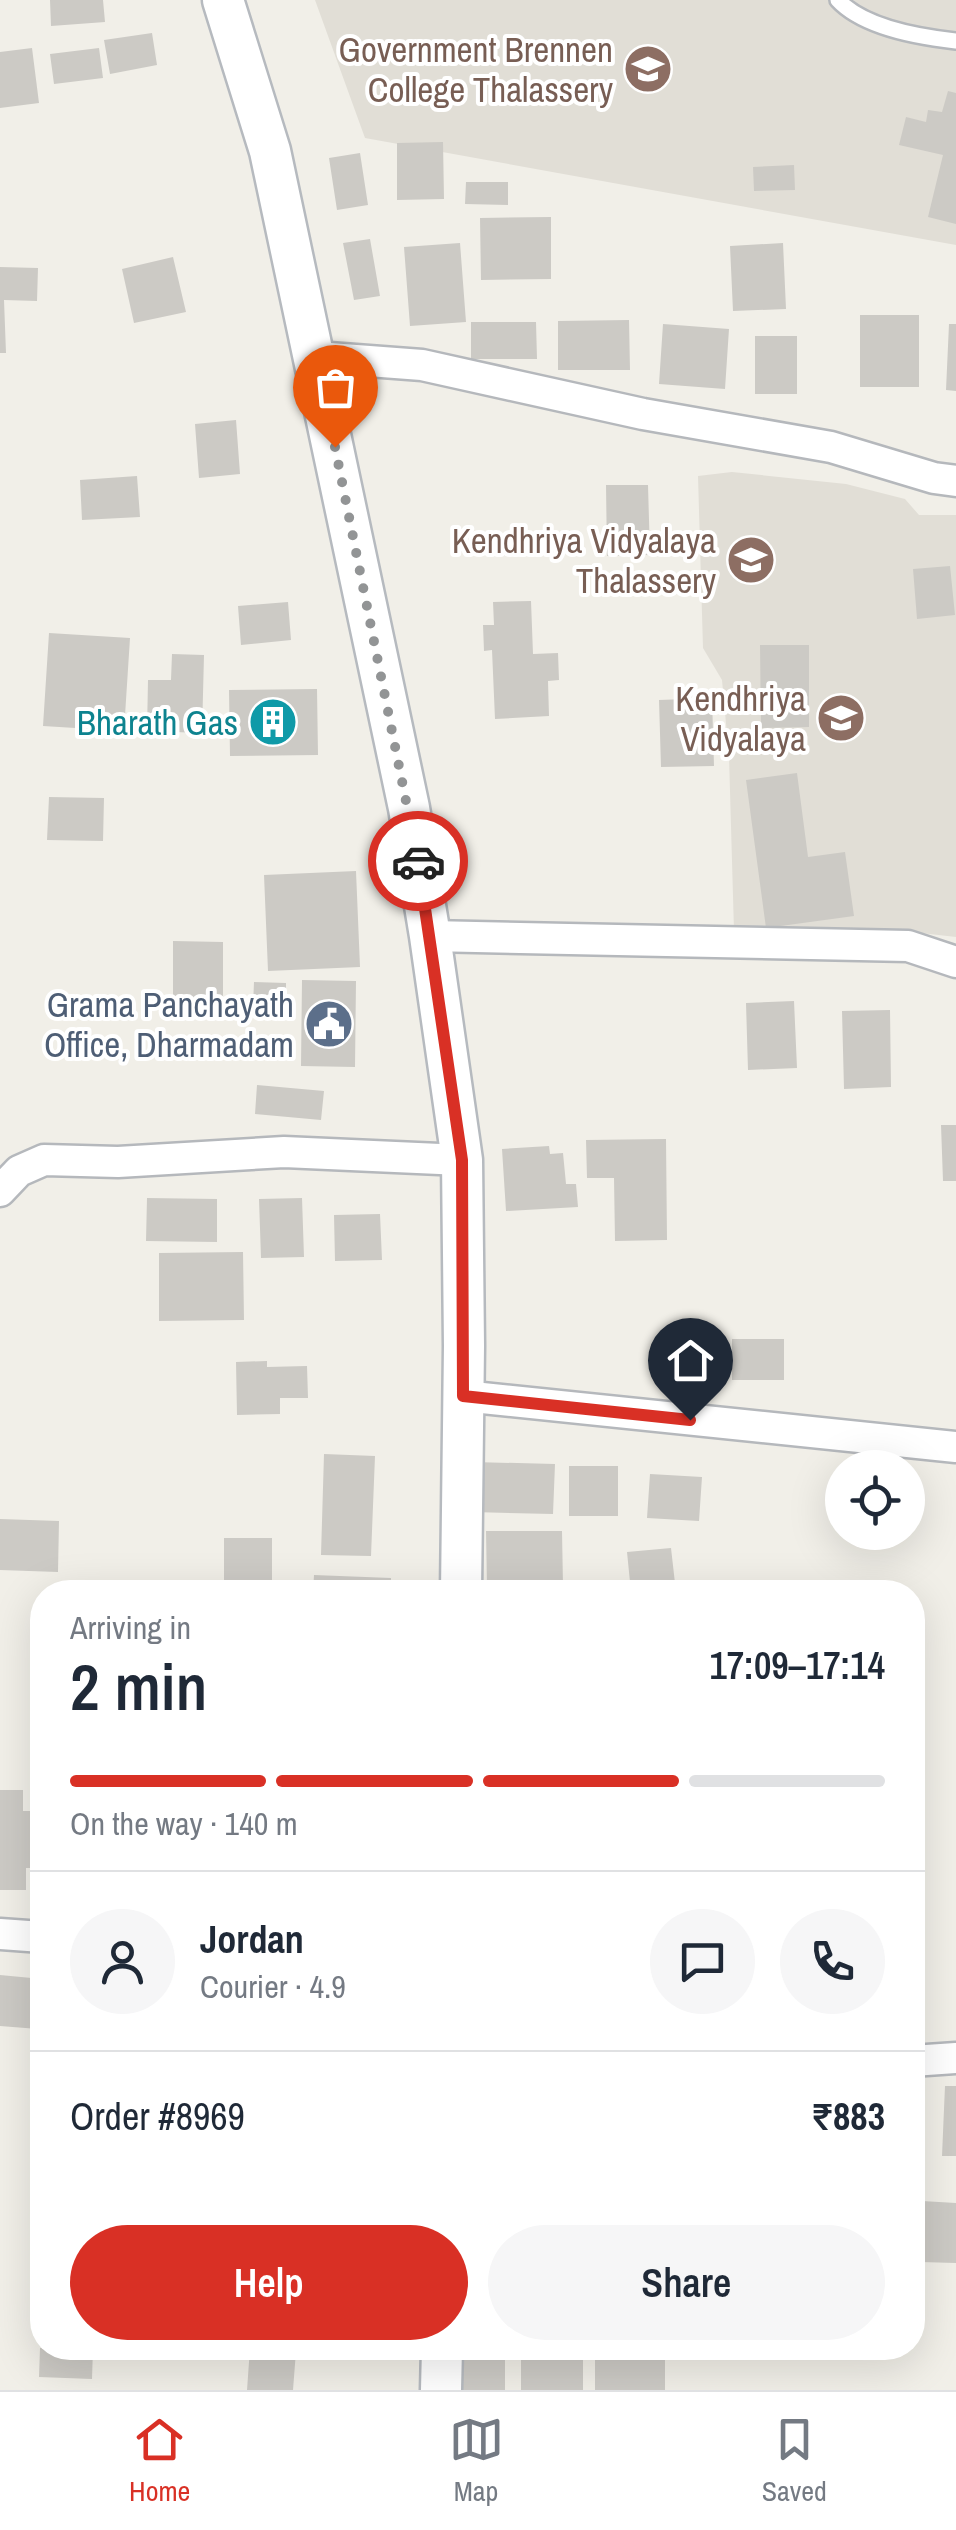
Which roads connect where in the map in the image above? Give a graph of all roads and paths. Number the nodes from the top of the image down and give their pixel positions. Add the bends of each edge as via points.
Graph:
1 (222, 0) edge
2 (838, 0) edge
3 (956, 42) edge
4 (316, 358) junction
5 (956, 481) edge
6 (430, 936) junction
7 (956, 962) edge
8 (462, 1160) junction
9 (0, 1191) edge
10 (463, 1396) junction
11 (956, 1446) edge
12 (461, 1580) edge
13 (0, 1934) edge
14 (30, 1936) edge
15 (956, 2058) edge
16 (925, 2060) edge
17 (442, 2360) edge
18 (441, 2390) edge

1 - 4 main road via 270,151
2 - 3 lane via 876,23
4 - 5 street via 422,365 831,447
4 - 6 main road via 410,808
6 - 7 street via 908,946
6 - 8 main road
8 - 9 street via 284,1152 44,1160 19,1171
8 - 10 main road
10 - 11 street
10 - 12 main road
13 - 14 street
15 - 16 street
17 - 18 main road

